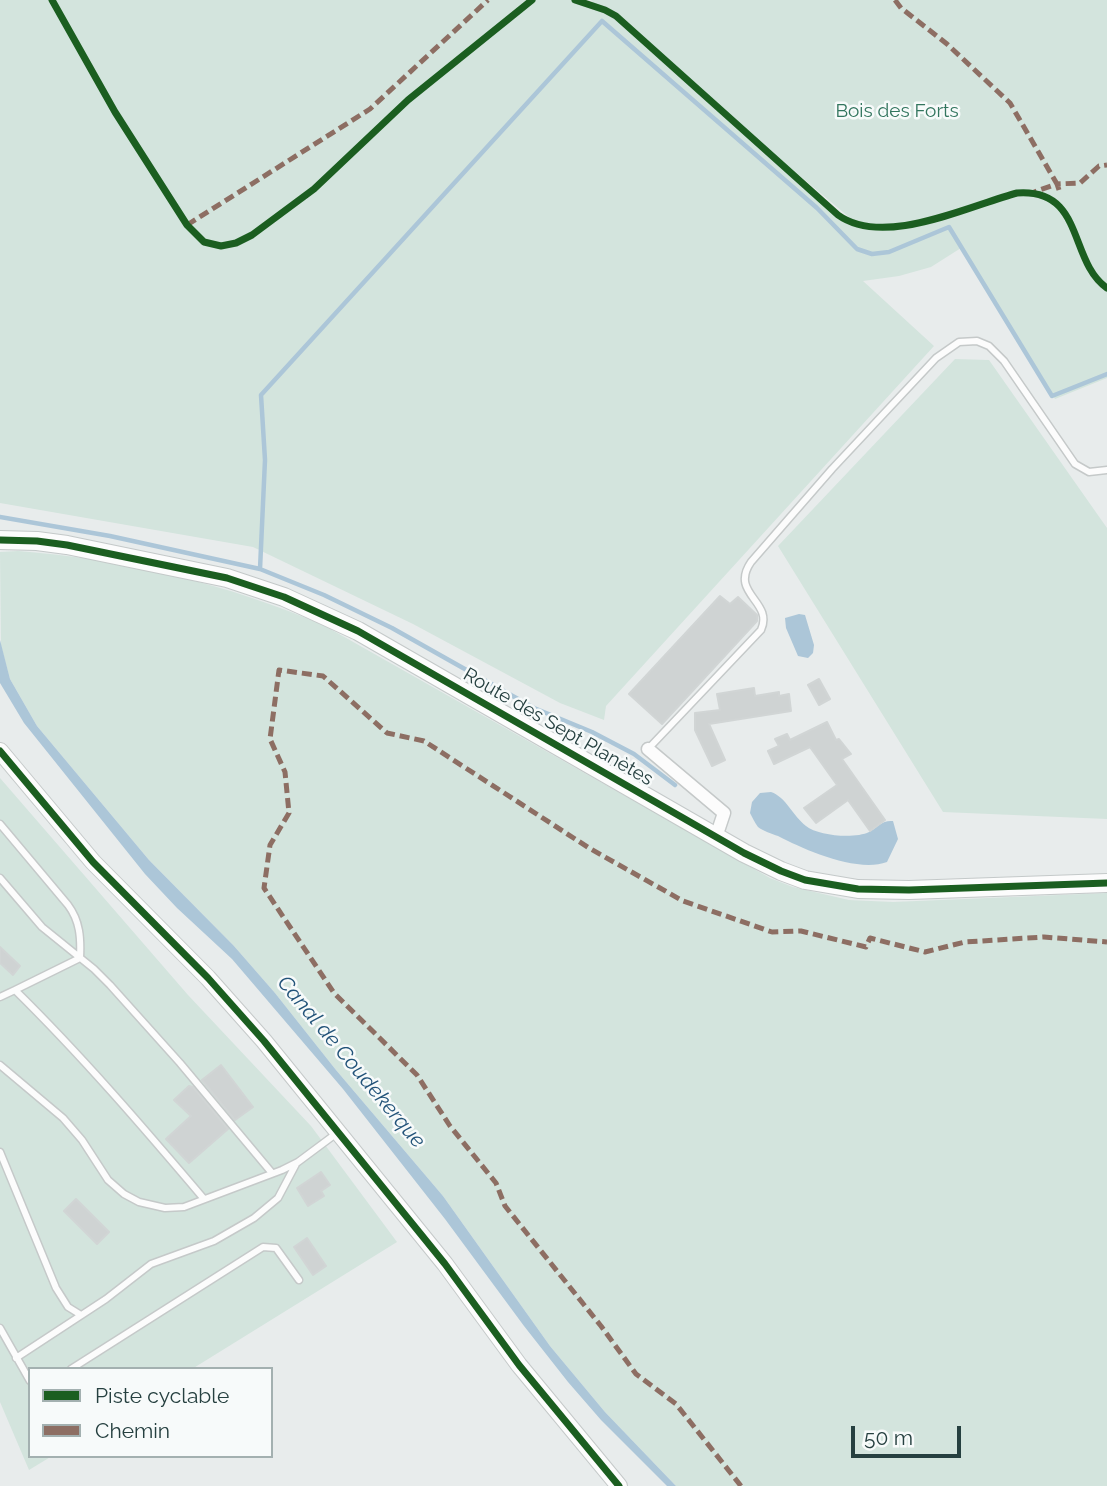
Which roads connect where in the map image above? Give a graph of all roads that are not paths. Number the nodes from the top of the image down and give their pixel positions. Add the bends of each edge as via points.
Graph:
1 (1107, 470) edge
2 (0, 540) edge
3 (648, 749) joint
4 (0, 751) edge
5 (0, 824) edge
6 (716, 836) junction
7 (0, 878) edge
8 (1107, 883) edge
9 (80, 958) junction
10 (15, 990) junction
11 (0, 997) edge
12 (0, 1065) edge
13 (338, 1132) junction
14 (0, 1152) edge
15 (298, 1162) junction
16 (272, 1173) junction
17 (204, 1199) junction
18 (299, 1280) dead end
19 (81, 1315) junction
20 (0, 1328) edge
21 (16, 1359) junction
22 (74, 1367) edge
23 (28, 1378) edge
24 (619, 1486) edge

1 - 3 lane via 1089,472 1075,464 989,346 971,341 952,344 751,562 745,581 764,614 761,629
2 - 6 main road, Route des Sept Planètes via 49,542 195,571 299,603 358,631
3 - 6 street via 724,813
4 - 13 street via 98,867 233,1005
5 - 9 lane via 72,911 79,931
6 - 8 main road, Route des Sept Planètes via 781,871 845,888 896,891
7 - 9 lane via 34,919
9 - 10 lane
9 - 16 lane via 180,1063
10 - 11 lane
10 - 17 lane via 115,1094
12 - 17 lane via 63,1118 108,1180 124,1194 165,1208
13 - 15 lane
13 - 24 street
14 - 19 lane via 56,1288 68,1307
15 - 16 lane
15 - 19 lane via 278,1198 264,1211 214,1241 150,1264
16 - 17 lane
18 - 22 lane via 276,1248 263,1247
19 - 21 lane
20 - 21 lane
21 - 23 lane

